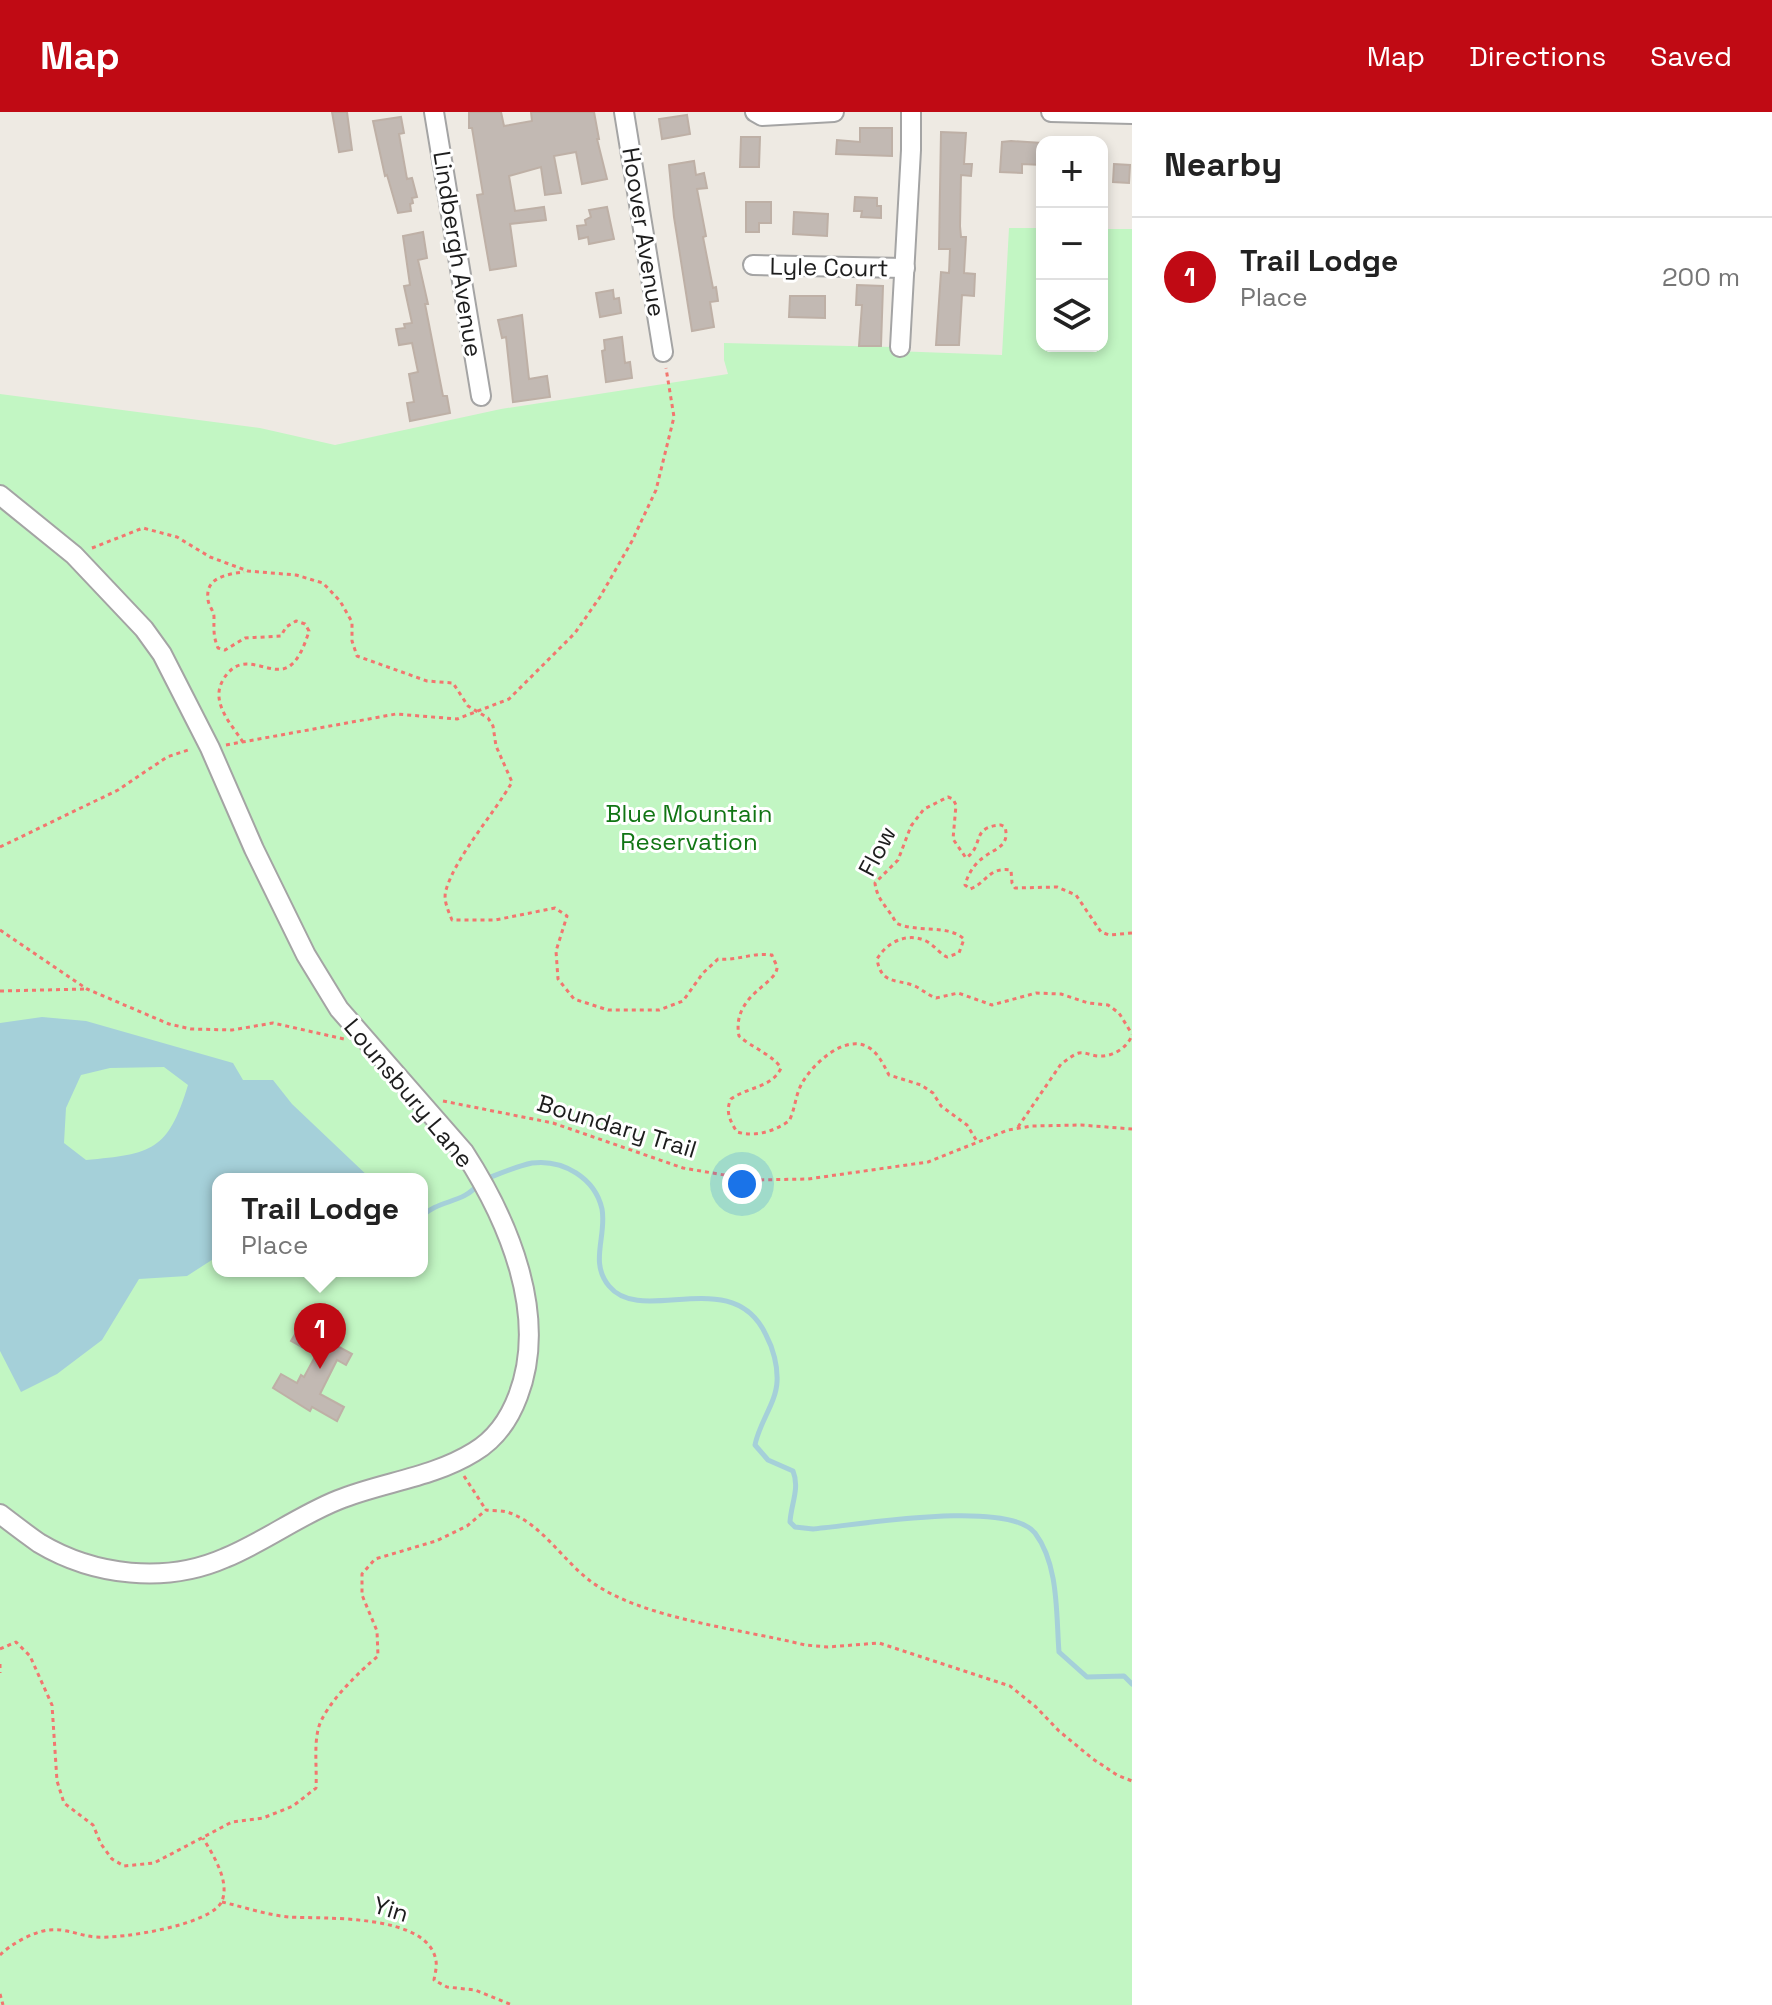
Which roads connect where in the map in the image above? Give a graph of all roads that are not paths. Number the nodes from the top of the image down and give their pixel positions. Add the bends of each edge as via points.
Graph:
1 (434, 112) edge
2 (624, 112) edge
3 (755, 112) edge
4 (834, 112) edge
5 (911, 112) edge
6 (1051, 112) edge
7 (1132, 114) edge
8 (753, 265) dead end
9 (905, 268) junction
10 (900, 347) dead end
11 (663, 352) road end
12 (481, 396) dead end
13 (0, 495) edge
14 (0, 1514) edge

1 - 12 street, Lindbergh Avenue
2 - 11 street, Hoover Avenue
3 - 4 street
5 - 9 street
6 - 7 street
8 - 9 street, Lyle Court
9 - 10 street
13 - 14 street, Lounsbury Lane via 74,555 153,642 210,748 306,955 339,1009 476,1171 511,1244 529,1331 526,1375 496,1436 455,1462 335,1501 225,1558 193,1569 115,1572 41,1543

